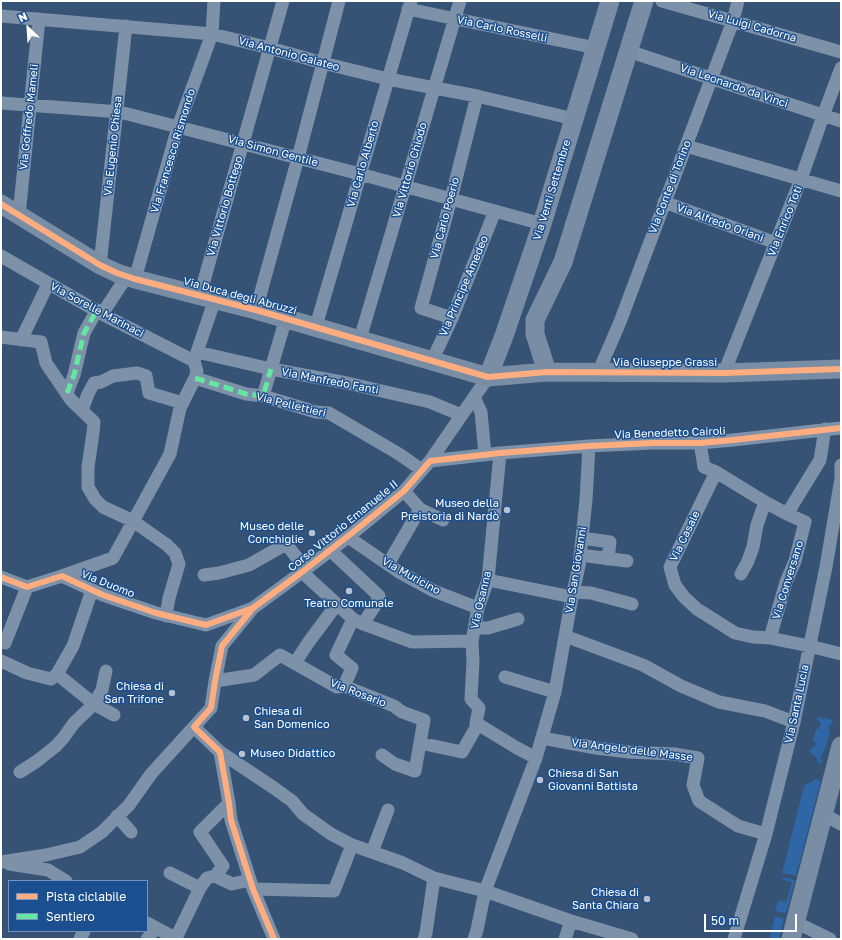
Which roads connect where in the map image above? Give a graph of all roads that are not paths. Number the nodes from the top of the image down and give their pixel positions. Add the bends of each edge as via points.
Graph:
1 (214, 1) edge
2 (283, 1) edge
3 (340, 1) edge
4 (460, 1) edge
5 (610, 1) edge
6 (644, 1) edge
7 (662, 1) edge
8 (738, 1) edge
9 (409, 5) edge
10 (1, 16) edge
11 (39, 19) junction
12 (455, 19) junction
13 (733, 21) junction
14 (126, 26) junction
15 (212, 34) junction
16 (270, 48) junction
17 (596, 48) junction
18 (628, 51) junction
19 (841, 52) edge
20 (323, 63) junction
21 (841, 68) edge
22 (711, 78) junction
23 (388, 79) junction
24 (434, 88) junction
25 (477, 96) junction
26 (1, 103) edge
27 (31, 105) junction
28 (117, 112) junction
29 (823, 116) junction
30 (574, 119) junction
31 (841, 121) edge
32 (178, 127) junction
33 (243, 143) junction
34 (686, 146) junction
35 (298, 158) junction
36 (360, 174) junction
37 (801, 180) junction
38 (405, 186) junction
39 (841, 191) edge
40 (451, 199) junction
41 (664, 202) junction
42 (1, 204) edge
43 (495, 211) junction
44 (19, 215) junction
45 (542, 224) junction
46 (776, 243) junction
47 (1, 256) edge
48 (100, 264) junction
49 (131, 278) junction
50 (48, 284) junction
51 (208, 297) junction
52 (256, 310) junction
53 (100, 312) junction
54 (286, 318) junction
55 (452, 318) junction
56 (316, 326) junction
57 (1, 337) edge
58 (360, 339) junction
59 (21, 340) junction
60 (196, 356) junction
61 (432, 361) junction
62 (271, 369) junction
63 (841, 369) edge
64 (548, 372) junction
65 (598, 373) junction
66 (724, 373) junction
67 (488, 376) junction
68 (195, 378) junction
69 (67, 394) junction
70 (263, 396) junction
71 (474, 397) junction
72 (183, 403) junction
73 (82, 410) junction
74 (462, 415) junction
75 (841, 428) edge
76 (825, 430) junction
77 (700, 443) junction
78 (589, 446) junction
79 (500, 453) junction
80 (485, 455) junction
81 (841, 465) edge
82 (426, 466) junction
83 (716, 472) junction
84 (404, 491) junction
85 (765, 502) junction
86 (420, 509) junction
87 (786, 514) junction
88 (443, 520) dead end
89 (133, 521) junction
90 (348, 537) junction
91 (582, 538) junction
92 (330, 550) junction
93 (580, 555) junction
94 (608, 559) junction
95 (627, 561) dead end
96 (388, 564) junction
97 (304, 571) junction
98 (741, 574) dead end
99 (204, 575) dead end
100 (62, 576) junction
101 (1, 578) edge
102 (488, 580) junction
103 (27, 587) junction
104 (92, 590) junction
105 (572, 594) junction
106 (258, 604) junction
107 (337, 604) junction
108 (632, 604) dead end
109 (478, 608) junction
110 (166, 614) junction
111 (518, 619) dead end
112 (358, 621) junction
113 (475, 628) junction
114 (565, 636) junction
115 (770, 638) junction
116 (472, 641) junction
117 (5, 643) dead end
118 (809, 646) junction
119 (841, 654) edge
120 (1, 661) edge
121 (296, 663) junction
122 (106, 671) dead end
123 (57, 674) junction
124 (216, 676) junction
125 (505, 678) dead end
126 (344, 686) junction
127 (555, 692) junction
128 (94, 704) junction
129 (114, 715) dead end
130 (794, 722) junction
131 (478, 724) junction
132 (194, 727) junction
133 (542, 738) junction
134 (420, 743) junction
135 (220, 752) junction
136 (840, 753) edge
137 (382, 755) dead end
138 (536, 758) junction
139 (20, 772) dead end
140 (229, 803) junction
141 (388, 810) dead end
142 (824, 814) junction
143 (117, 816) junction
144 (841, 824) edge
145 (131, 832) dead end
146 (766, 834) junction
147 (352, 845) junction
148 (372, 852) junction
149 (1, 862) edge
150 (170, 873) dead end
151 (215, 876) junction
152 (434, 878) junction
153 (64, 880) edge
154 (251, 884) junction
155 (200, 888) junction
156 (485, 891) junction
157 (571, 920) junction
158 (152, 925) edge
159 (793, 930) edge
160 (147, 939) edge
161 (176, 939) edge
162 (274, 939) edge
163 (424, 939) edge
164 (474, 939) edge
165 (565, 939) edge
166 (632, 939) edge
167 (734, 939) edge
168 (830, 939) edge

1 - 15 street, Via Francesco Rismondo
2 - 16 street, Via Vittorio Bottego
3 - 20 street
4 - 12 street, Via Vittorio Chiodo
5 - 17 street, Via Venti Settembre
6 - 18 street
7 - 13 street, Via Luigi Cadorna
8 - 13 street, Via Conte di Torino
9 - 12 street, Via Carlo Rosselli
9 - 23 street, Via Carlo Alberto
10 - 11 street, Via Antonio Galateo
11 - 14 street, Via Antonio Galateo
11 - 27 street, Via Goffredo Mameli
12 - 17 street, Via Carlo Rosselli
12 - 24 street, Via Vittorio Chiodo
13 - 19 street, Via Luigi Cadorna
13 - 22 street, Via Conte di Torino
14 - 15 street, Via Antonio Galateo
14 - 28 street, Via Eugenio Chiesa
15 - 16 street, Via Antonio Galateo
15 - 32 street, Via Francesco Rismondo
16 - 20 street, Via Antonio Galateo
16 - 33 street, Via Vittorio Bottego
17 - 30 street, Via Venti Settembre
18 - 22 street, Via Leonardo da Vinci
18 - 64 street via 563,262 536,320 535,334
20 - 23 street, Via Antonio Galateo
20 - 35 street
21 - 29 street, Via Enrico Toti
22 - 29 street, Via Leonardo da Vinci
22 - 34 street, Via Conte di Torino
23 - 24 street, Via Antonio Galateo
23 - 36 street, Via Carlo Alberto
24 - 25 street, Via Antonio Galateo
24 - 38 street, Via Vittorio Chiodo
25 - 30 street, Via Antonio Galateo
25 - 40 street, Via Carlo Poerio
26 - 27 street, Via Simon Gentile
27 - 28 street, Via Simon Gentile
27 - 44 street, Via Goffredo Mameli
28 - 32 street, Via Simon Gentile
28 - 48 street, Via Eugenio Chiesa
29 - 31 street, Via Leonardo da Vinci
29 - 37 street, Via Enrico Toti
30 - 45 street, Via Venti Settembre
32 - 33 street, Via Simon Gentile
32 - 49 street, Via Francesco Rismondo
33 - 35 street, Via Simon Gentile
33 - 51 street, Via Vittorio Bottego
34 - 37 street
34 - 41 street, Via Conte di Torino
35 - 36 street, Via Simon Gentile
35 - 52 street
36 - 38 street, Via Simon Gentile
36 - 56 street, Via Carlo Alberto
37 - 39 street
37 - 46 street, Via Enrico Toti
38 - 40 street, Via Simon Gentile
38 - 58 street, Via Vittorio Chiodo
40 - 43 street, Via Simon Gentile
40 - 55 street, Via Carlo Poerio via 421,308
41 - 46 street, Via Alfredo Oriani
41 - 65 street, Via Conte di Torino via 620,322
42 - 44 street, Via Duca degli Abruzzi
43 - 45 street, Via Simon Gentile
43 - 55 street, Via Principe Amedeo
44 - 48 street, Via Duca degli Abruzzi
45 - 67 street, Via Venti Settembre
46 - 66 street, Via Enrico Toti
47 - 50 street, Via Sorelle Marinaci
48 - 49 street, Via Duca degli Abruzzi
49 - 51 street, Via Duca degli Abruzzi
49 - 53 street, Via Francesco Rismondo
50 - 53 street, Via Sorelle Marinaci
50 - 59 street
51 - 52 street, Via Duca degli Abruzzi
51 - 60 street, Via Vittorio Bottego
52 - 54 street, Via Duca degli Abruzzi
53 - 60 street, Via Sorelle Marinaci
53 - 69 street, Via Francesco Rismondo via 84,333
54 - 56 street, Via Duca degli Abruzzi
54 - 62 street
55 - 61 street, Via Principe Amedeo
56 - 58 street, Via Duca degli Abruzzi
57 - 59 street
58 - 61 street, Via Duca degli Abruzzi
59 - 69 street via 41,342 46,363
60 - 62 street, Via Manfredo Fanti
60 - 68 street
61 - 67 street, Via Duca degli Abruzzi
62 - 70 street
62 - 74 street, Via Manfredo Fanti via 430,402
63 - 66 street, Via Giuseppe Grassi
64 - 65 street, Via Giuseppe Grassi
64 - 67 street, Via Giuseppe Grassi
65 - 66 street, Via Giuseppe Grassi
67 - 71 street, Corso Vittorio Emanuele II
68 - 70 street, Via Pellettieri via 246,394
68 - 72 street
69 - 73 street
70 - 82 street, Via Pellettieri via 316,412 329,413 399,454
71 - 74 street, Corso Vittorio Emanuele II
71 - 80 street via 481,412
72 - 73 street via 149,393 146,376 137,373 113,376 94,383
72 - 89 street via 170,454
73 - 89 street via 94,422 88,487 103,507
74 - 82 street, Corso Vittorio Emanuele II
75 - 76 street, Via Benedetto Cairoli
76 - 77 street, Via Benedetto Cairoli
76 - 87 street via 820,460
77 - 78 street, Via Benedetto Cairoli
77 - 83 street via 704,467
78 - 79 street, Via Benedetto Cairoli
78 - 91 street, Via San Giovanni
79 - 80 street, Via Benedetto Cairoli
79 - 102 street, Via Osanna
80 - 82 street, Via Benedetto Cairoli
81 - 118 street, Via Santa Lucia via 826,567
82 - 84 street, Corso Vittorio Emanuele II
83 - 85 street
83 - 115 street, Via Casale via 670,567 675,585 697,609 735,632
84 - 86 street
84 - 90 street, Corso Vittorio Emanuele II
85 - 87 street
85 - 98 street via 753,547
86 - 88 street
86 - 96 street
87 - 115 street, Via Conversano via 805,522
89 - 100 street via 113,558
89 - 110 street via 167,545 175,553 179,564
90 - 92 street, Corso Vittorio Emanuele II
90 - 96 street, Via Muricino
91 - 93 street, Via San Giovanni
91 - 94 street via 610,542
92 - 97 street, Corso Vittorio Emanuele II
92 - 112 street via 379,596 376,604
93 - 94 street
93 - 105 street, Via San Giovanni
94 - 95 street
96 - 109 street, Via Muricino via 434,591
97 - 99 street via 286,544 249,565
97 - 106 street, Corso Vittorio Emanuele II
97 - 107 street
100 - 103 street
100 - 104 street, Via Duomo
101 - 103 street
102 - 105 street
102 - 109 street, Via Osanna
103 - 117 street
104 - 110 street, Via Duomo via 146,610
104 - 123 street via 73,646
105 - 108 street via 591,593
105 - 114 street, Via San Giovanni
106 - 110 street, Via Duomo via 206,625
106 - 124 street via 222,646
107 - 112 street
107 - 121 street
109 - 113 street, Via Osanna
111 - 113 street via 488,628
112 - 116 street via 412,642
112 - 126 street via 336,655 352,668
113 - 116 street, Via Osanna
114 - 127 street, Via San Giovanni
114 - 130 street via 643,665 681,686 719,702 765,711
115 - 118 street, Via Casale
116 - 131 street, Via Osanna via 471,699 479,708 476,723
118 - 119 street, Via Casale
118 - 130 street, Via Santa Lucia
120 - 123 street via 27,673 51,679
121 - 124 street, Via Rosario via 280,654 254,675
121 - 126 street, Via Rosario via 338,687
122 - 128 street via 102,690
123 - 128 street
124 - 132 street via 211,708
125 - 127 street
126 - 134 street, Via Rosario via 424,720
127 - 133 street, Via San Giovanni
128 - 129 street
128 - 139 street via 74,723 56,746
130 - 146 street, Via Santa Lucia
131 - 134 street via 462,752
131 - 138 street
132 - 135 street
132 - 143 street
133 - 138 street, Via San Giovanni
133 - 146 street, Via Angelo delle Masse via 596,748 698,758 693,785 699,801 738,826
134 - 137 street, Via Rosario via 415,771 395,764
135 - 140 street
135 - 147 street via 292,801 303,814 331,834
136 - 142 street
138 - 156 street, Via San Giovanni
140 - 151 street via 200,832 223,866
140 - 154 street via 231,820
141 - 148 street
142 - 144 street
142 - 159 street
143 - 145 street
143 - 149 street via 102,832 80,847
146 - 167 street, Via Santa Lucia
147 - 148 street
147 - 154 street via 334,891
148 - 152 street
149 - 153 street via 48,870
150 - 155 street
151 - 154 street via 232,884
151 - 155 street via 207,878
152 - 156 street
152 - 163 street
154 - 162 street
155 - 161 street
156 - 157 street
156 - 164 street, Via San Giovanni
157 - 165 street
157 - 166 street
158 - 160 street
158 - 161 street
159 - 168 street

